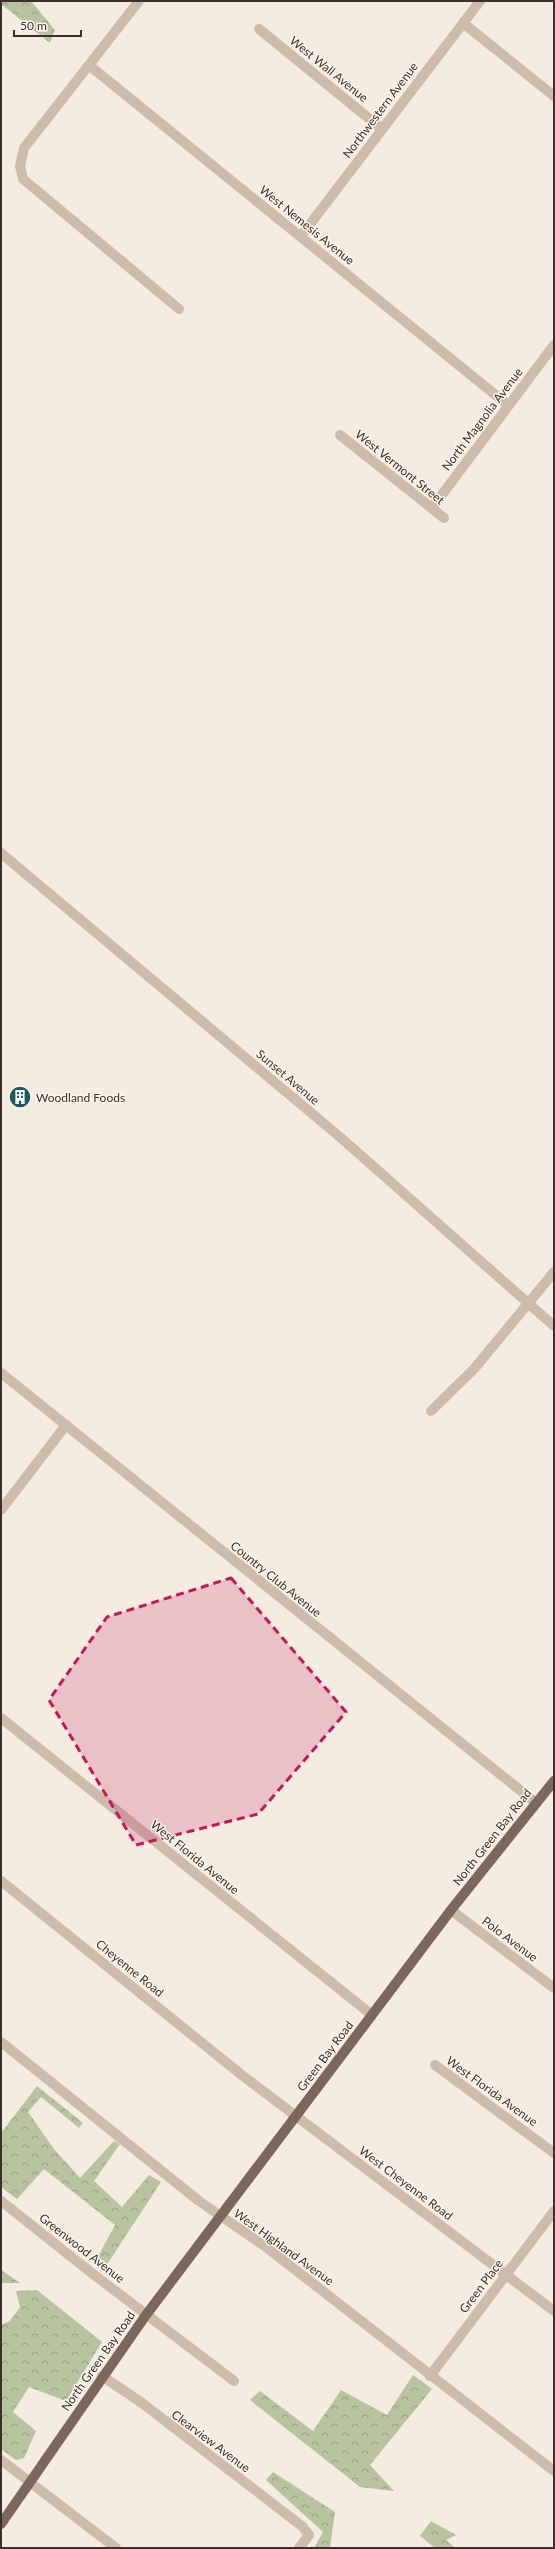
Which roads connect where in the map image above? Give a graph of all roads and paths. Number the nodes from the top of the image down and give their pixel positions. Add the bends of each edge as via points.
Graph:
1 (139, 1) edge
2 (480, 1) edge
3 (463, 23) junction
4 (259, 29) dead end
5 (90, 66) junction
6 (554, 96) edge
7 (382, 129) junction
8 (301, 236) junction
9 (179, 309) dead end
10 (554, 345) edge
11 (508, 405) junction
12 (340, 436) dead end
13 (432, 508) junction
14 (444, 518) dead end
15 (1, 853) edge
16 (554, 1272) edge
17 (527, 1304) junction
18 (554, 1326) edge
19 (1, 1373) edge
20 (431, 1411) dead end
21 (66, 1425) junction
22 (1, 1510) edge
23 (1, 1718) edge
24 (554, 1781) edge
25 (536, 1803) junction
26 (1, 1881) edge
27 (451, 1910) junction
28 (554, 1988) edge
29 (372, 2015) junction
30 (1, 2042) edge
31 (435, 2065) dead end
32 (243, 2076) joint
33 (296, 2116) junction
34 (554, 2153) edge
35 (1, 2201) edge
36 (554, 2212) edge
37 (220, 2216) junction
38 (506, 2274) junction
39 (554, 2311) edge
40 (146, 2315) junction
41 (102, 2376) junction
42 (430, 2376) junction
43 (234, 2381) dead end
44 (1, 2460) edge
45 (554, 2470) edge
46 (30, 2482) junction
47 (1, 2524) edge
48 (116, 2548) edge
49 (299, 2548) edge

1 - 5 street
2 - 3 street, Northwestern Avenue
3 - 6 street
3 - 7 street, Northwestern Avenue
4 - 7 street, West Wall Avenue
5 - 8 street, West Nemesis Avenue
5 - 9 street via 24,148 20,166 23,179
7 - 8 street, Northwestern Avenue
8 - 11 street, West Nemesis Avenue
10 - 11 street, North Magnolia Avenue
11 - 13 street, North Magnolia Avenue
12 - 13 street, West Vermont Street
13 - 14 street, West Vermont Street
15 - 17 street, Sunset Avenue via 340,1137
16 - 17 street
17 - 18 street, Sunset Avenue
17 - 20 street via 474,1370
19 - 21 street, Country Club Avenue
21 - 22 street
21 - 25 street, Country Club Avenue
23 - 29 street, West Florida Avenue
24 - 25 main road, North Green Bay Road
25 - 27 main road, North Green Bay Road
26 - 32 street, Cheyenne Road
27 - 28 street, Polo Avenue
27 - 29 main road, Green Bay Road
29 - 33 main road, Green Bay Road
30 - 37 street, West Highland Avenue
31 - 34 street, West Florida Avenue
32 - 33 street, West Cheyenne Road
33 - 37 main road, Green Bay Road
33 - 38 street, West Cheyenne Road
35 - 40 street, Greenwood Avenue
36 - 38 street, Green Place
37 - 40 main road, North Green Bay Road
37 - 42 street, West Highland Avenue via 266,2247
38 - 39 street, West Cheyenne Road
38 - 42 street, Green Place
40 - 41 main road, North Green Bay Road
40 - 43 street, Greenwood Avenue
41 - 46 main road, North Green Bay Road
41 - 49 street, Clearview Avenue via 142,2403 303,2527 309,2535
42 - 45 street, West Highland Avenue
44 - 46 street
46 - 47 main road, North Green Bay Road
46 - 48 street

